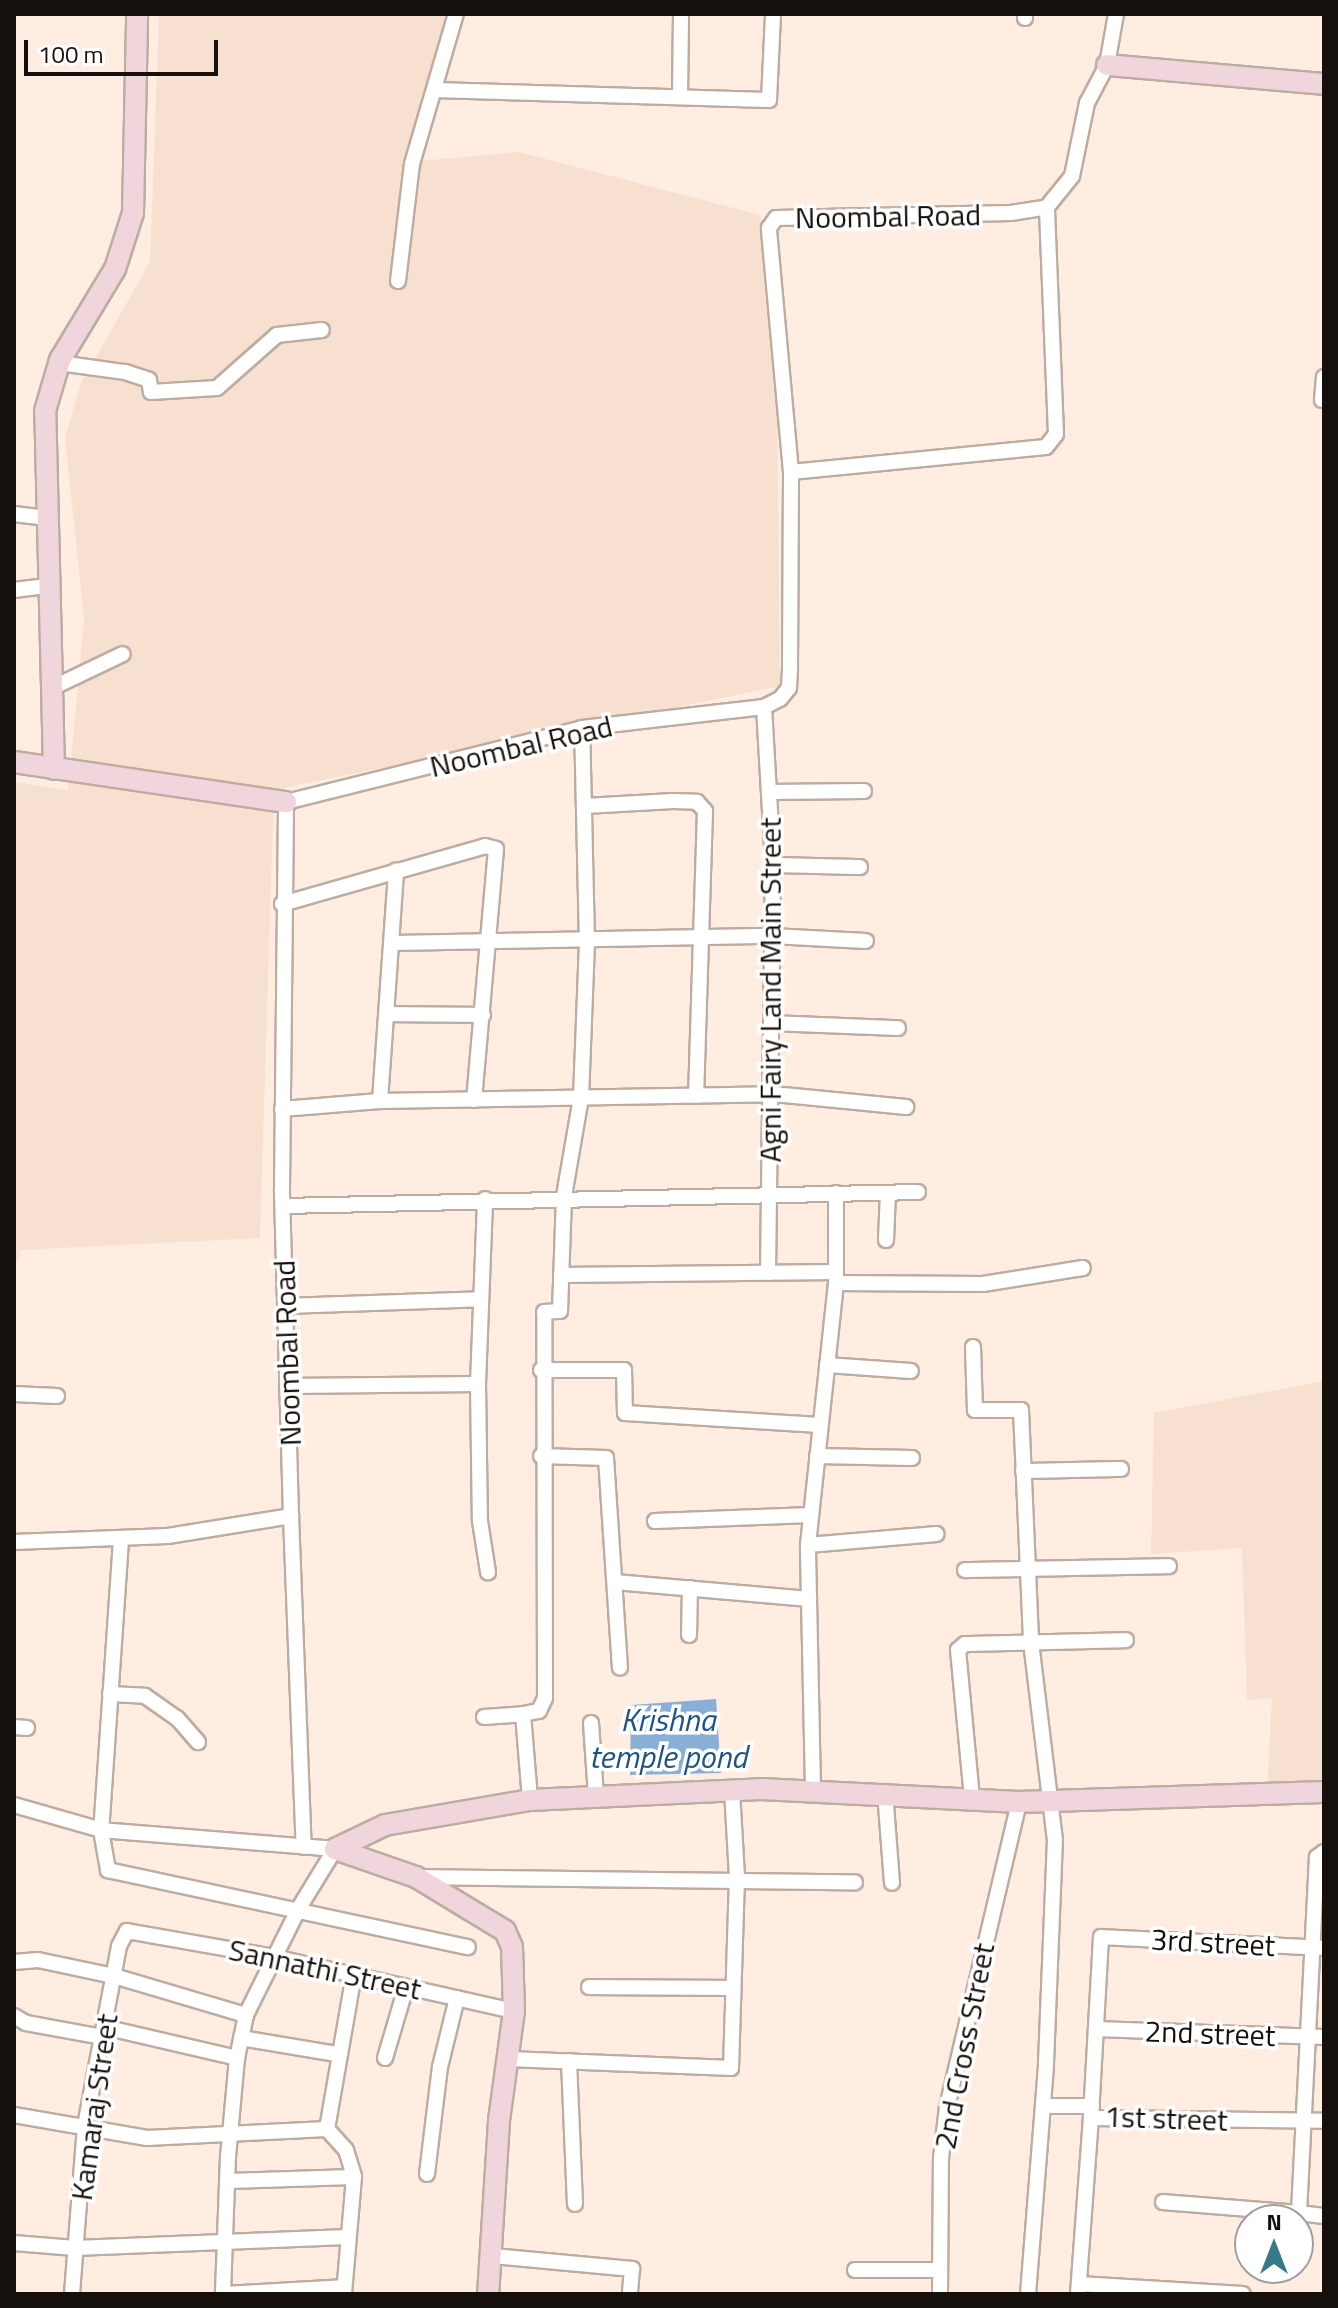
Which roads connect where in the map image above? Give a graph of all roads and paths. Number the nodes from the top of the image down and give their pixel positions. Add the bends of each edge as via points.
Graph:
1 (137, 14) edge
2 (456, 14) edge
3 (681, 14) edge
4 (773, 14) edge
5 (1116, 14) edge
6 (1107, 65) junction
7 (1324, 84) edge
8 (434, 90) junction
9 (680, 97) junction
10 (1047, 207) junction
11 (398, 281) dead end
12 (322, 330) dead end
13 (59, 363) junction
14 (1324, 377) edge
15 (1322, 400) edge
16 (791, 472) junction
17 (14, 514) edge
18 (45, 518) junction
19 (52, 585) junction
20 (14, 590) edge
21 (123, 654) dead end
22 (54, 687) junction
23 (764, 707) junction
24 (582, 728) junction
25 (14, 762) edge
26 (54, 769) junction
27 (864, 791) dead end
28 (769, 792) junction
29 (286, 802) junction
30 (585, 806) junction
31 (773, 865) junction
32 (860, 867) dead end
33 (396, 871) junction
34 (282, 904) junction
35 (772, 936) junction
36 (701, 939) junction
37 (866, 941) dead end
38 (489, 942) junction
39 (394, 943) junction
40 (587, 943) junction
41 (386, 1014) junction
42 (483, 1015) junction
43 (771, 1023) junction
44 (898, 1028) dead end
45 (773, 1094) junction
46 (696, 1096) junction
47 (581, 1098) junction
48 (474, 1100) junction
49 (380, 1101) junction
50 (906, 1107) dead end
51 (282, 1109) junction
52 (918, 1192) dead end
53 (836, 1193) junction
54 (888, 1193) junction
55 (770, 1194) junction
56 (564, 1196) junction
57 (485, 1199) junction
58 (283, 1206) junction
59 (886, 1240) dead end
60 (1083, 1268) dead end
61 (768, 1273) junction
62 (561, 1275) junction
63 (836, 1277) junction
64 (481, 1299) junction
65 (285, 1306) junction
66 (973, 1347) dead end
67 (827, 1365) junction
68 (541, 1370) junction
69 (911, 1371) dead end
70 (478, 1384) junction
71 (287, 1386) junction
72 (14, 1394) edge
73 (57, 1396) dead end
74 (820, 1425) junction
75 (541, 1456) junction
76 (817, 1456) junction
77 (912, 1458) dead end
78 (1121, 1469) dead end
79 (1023, 1471) junction
80 (811, 1515) junction
81 (291, 1516) junction
82 (655, 1521) dead end
83 (937, 1534) dead end
84 (121, 1540) junction
85 (14, 1542) edge
86 (808, 1545) junction
87 (1169, 1566) dead end
88 (1028, 1568) junction
89 (965, 1570) dead end
90 (488, 1572) dead end
91 (615, 1582) junction
92 (690, 1588) junction
93 (809, 1599) junction
94 (689, 1635) dead end
95 (1126, 1640) dead end
96 (1031, 1642) junction
97 (620, 1668) dead end
98 (110, 1694) junction
99 (523, 1714) junction
100 (484, 1717) dead end
101 (591, 1723) dead end
102 (198, 1742) dead end
103 (813, 1789) junction
104 (732, 1790) junction
105 (885, 1792) junction
106 (1324, 1792) edge
107 (596, 1797) junction
108 (972, 1798) junction
109 (530, 1800) junction
110 (1019, 1802) junction
111 (1048, 1802) junction
112 (14, 1805) edge
113 (101, 1830) junction
114 (304, 1847) junction
115 (335, 1849) junction
116 (1324, 1852) edge
117 (416, 1877) junction
118 (737, 1877) junction
119 (855, 1882) dead end
120 (892, 1883) dead end
121 (299, 1908) junction
122 (135, 1931) joint
123 (1101, 1937) joint
124 (468, 1947) dead end
125 (1319, 1948) edge
126 (274, 1957) junction
127 (14, 1962) edge
128 (354, 1975) junction
129 (114, 1976) junction
130 (406, 1987) junction
131 (589, 1987) dead end
132 (731, 1988) junction
133 (457, 1998) junction
134 (514, 2011) junction
135 (246, 2015) junction
136 (14, 2016) edge
137 (1096, 2029) junction
138 (103, 2032) junction
139 (1317, 2037) edge
140 (241, 2038) junction
141 (337, 2054) dead end
142 (237, 2058) junction
143 (385, 2058) dead end
144 (509, 2059) junction
145 (569, 2061) junction
146 (1043, 2106) junction
147 (1092, 2112) junction
148 (14, 2115) edge
149 (1324, 2121) edge
150 (1306, 2122) junction
151 (85, 2126) junction
152 (327, 2129) junction
153 (231, 2137) junction
154 (427, 2174) dead end
155 (354, 2177) junction
156 (228, 2181) junction
157 (1163, 2202) dead end
158 (575, 2204) dead end
159 (1300, 2204) edge
160 (1234, 2208) edge
161 (347, 2237) junction
162 (225, 2242) junction
163 (14, 2243) edge
164 (75, 2248) junction
165 (493, 2256) junction
166 (855, 2270) dead end
167 (940, 2270) junction
168 (1079, 2289) edge
169 (344, 2290) edge
170 (72, 2294) edge
171 (223, 2294) edge
172 (488, 2294) edge
173 (630, 2294) edge
174 (940, 2294) edge
175 (1028, 2294) edge
176 (1243, 2294) edge

1 - 13 street via 133,213 115,269
2 - 8 street
3 - 9 street
4 - 9 street via 769,100
5 - 6 street
6 - 7 street
6 - 10 street via 1087,103 1072,176
8 - 9 street
8 - 11 street via 412,164
10 - 16 street via 1056,434 1046,447
10 - 16 street, Noombal Road via 1011,213 776,218 769,228 770,264
12 - 13 street via 277,335 217,388 151,392 149,380 125,372
13 - 18 street via 45,411
14 - 15 street
16 - 23 street, Noombal Road via 789,688
17 - 18 street
18 - 19 street
19 - 20 street
19 - 22 street
21 - 22 street
22 - 26 street
23 - 24 street, Noombal Road
23 - 28 street, Agni Fairy Land Main Street
24 - 29 street, Noombal Road
24 - 30 street
25 - 26 street
26 - 29 street
27 - 28 street
28 - 31 street, Agni Fairy Land Main Street
29 - 34 street, Noombal Road
30 - 36 street via 697,802 705,811
30 - 40 street
31 - 32 street
31 - 35 street, Agni Fairy Land Main Street
33 - 34 street
33 - 38 street via 485,846 496,849
33 - 39 street
34 - 51 street, Noombal Road
35 - 36 street
35 - 37 street
35 - 43 street, Agni Fairy Land Main Street
36 - 40 street
36 - 46 street
38 - 39 street
38 - 40 street
38 - 42 street
39 - 41 street
40 - 47 street
41 - 42 street
41 - 49 street
42 - 48 street
43 - 44 street
43 - 45 street, Agni Fairy Land Main Street
45 - 46 street
45 - 50 street
45 - 55 street, Agni Fairy Land Main Street
46 - 47 street
47 - 48 street
47 - 56 street
48 - 49 street
49 - 51 street
51 - 58 street, Noombal Road
52 - 54 street
53 - 54 street
53 - 55 street
53 - 63 street
54 - 59 street
55 - 56 street
55 - 61 street, Agni Fairy Land Main Street
56 - 57 street
56 - 62 street
57 - 58 street
57 - 64 street
58 - 65 street, Noombal Road
60 - 63 street via 983,1284
61 - 62 street
61 - 63 street
62 - 68 street via 560,1311 544,1312
63 - 67 street
64 - 65 street
64 - 70 street
65 - 71 street, Noombal Road
66 - 79 street via 975,1410 1021,1410
67 - 69 street
67 - 74 street
68 - 74 street via 624,1370 625,1413
68 - 75 street
70 - 71 street
70 - 90 street via 480,1521
71 - 81 street, Noombal Road
72 - 73 street
74 - 76 street
75 - 91 street via 606,1458
75 - 99 street via 545,1698 539,1711
76 - 77 street
76 - 80 street
78 - 79 street
79 - 88 street
80 - 82 street
80 - 86 street
81 - 84 street
81 - 114 street, Noombal Road
83 - 86 street
84 - 85 street
84 - 98 street
86 - 93 street
87 - 88 street
88 - 89 street
88 - 96 street
91 - 92 street
91 - 97 street
92 - 93 street
92 - 94 street
93 - 103 street
95 - 96 street
96 - 108 street via 965,1644 958,1650
96 - 111 street
98 - 102 street via 145,1696 177,1718
98 - 113 street
99 - 100 street
99 - 109 street
101 - 107 street
103 - 104 street
103 - 105 street
104 - 107 street
104 - 118 street
105 - 108 street
105 - 120 street
106 - 111 street
107 - 109 street
108 - 110 street
109 - 115 street via 385,1825
110 - 111 street
110 - 167 street, 2nd Cross Street via 947,2107
111 - 146 street via 1055,1839
112 - 113 street
113 - 114 street
113 - 121 street via 106,1864 115,1873
114 - 115 street
115 - 117 street
115 - 121 street
116 - 125 street via 1317,1857
117 - 118 street
117 - 134 street via 505,1931 512,1947
118 - 119 street
118 - 132 street
121 - 124 street
121 - 126 street
122 - 126 street, Sannathi Street
122 - 129 street, Kamaraj Street via 122,1935
123 - 125 street, 3rd street
123 - 137 street, 1st street
125 - 139 street
126 - 128 street, Sannathi Street
126 - 135 street
127 - 129 street via 38,1960
128 - 130 street, Sannathi Street
128 - 152 street
129 - 135 street
129 - 138 street, Kamaraj Street
130 - 133 street, Sannathi Street
130 - 143 street
131 - 132 street
132 - 145 street via 731,2068
133 - 134 street, Sannathi Street
133 - 154 street via 440,2067
134 - 144 street
135 - 140 street
136 - 138 street via 26,2023
137 - 139 street, 2nd street
137 - 147 street, 1st street
138 - 142 street
138 - 151 street, Kamaraj Street
139 - 150 street
140 - 141 street
140 - 142 street
142 - 153 street
144 - 145 street
144 - 165 street via 499,2121
145 - 158 street
146 - 147 street
146 - 175 street
147 - 150 street, 1st street
147 - 168 street
148 - 151 street
149 - 150 street, 1st street
150 - 159 street
151 - 153 street via 147,2138
151 - 164 street, Kamaraj Street
152 - 153 street
152 - 155 street via 346,2150
153 - 156 street
155 - 156 street
155 - 161 street
156 - 162 street
157 - 160 street
161 - 162 street
161 - 169 street
162 - 164 street
162 - 171 street
163 - 164 street
164 - 170 street, Kamaraj Street
165 - 172 street
165 - 173 street via 632,2269
166 - 167 street
167 - 174 street, 2nd Cross Street
168 - 176 street
169 - 171 street

